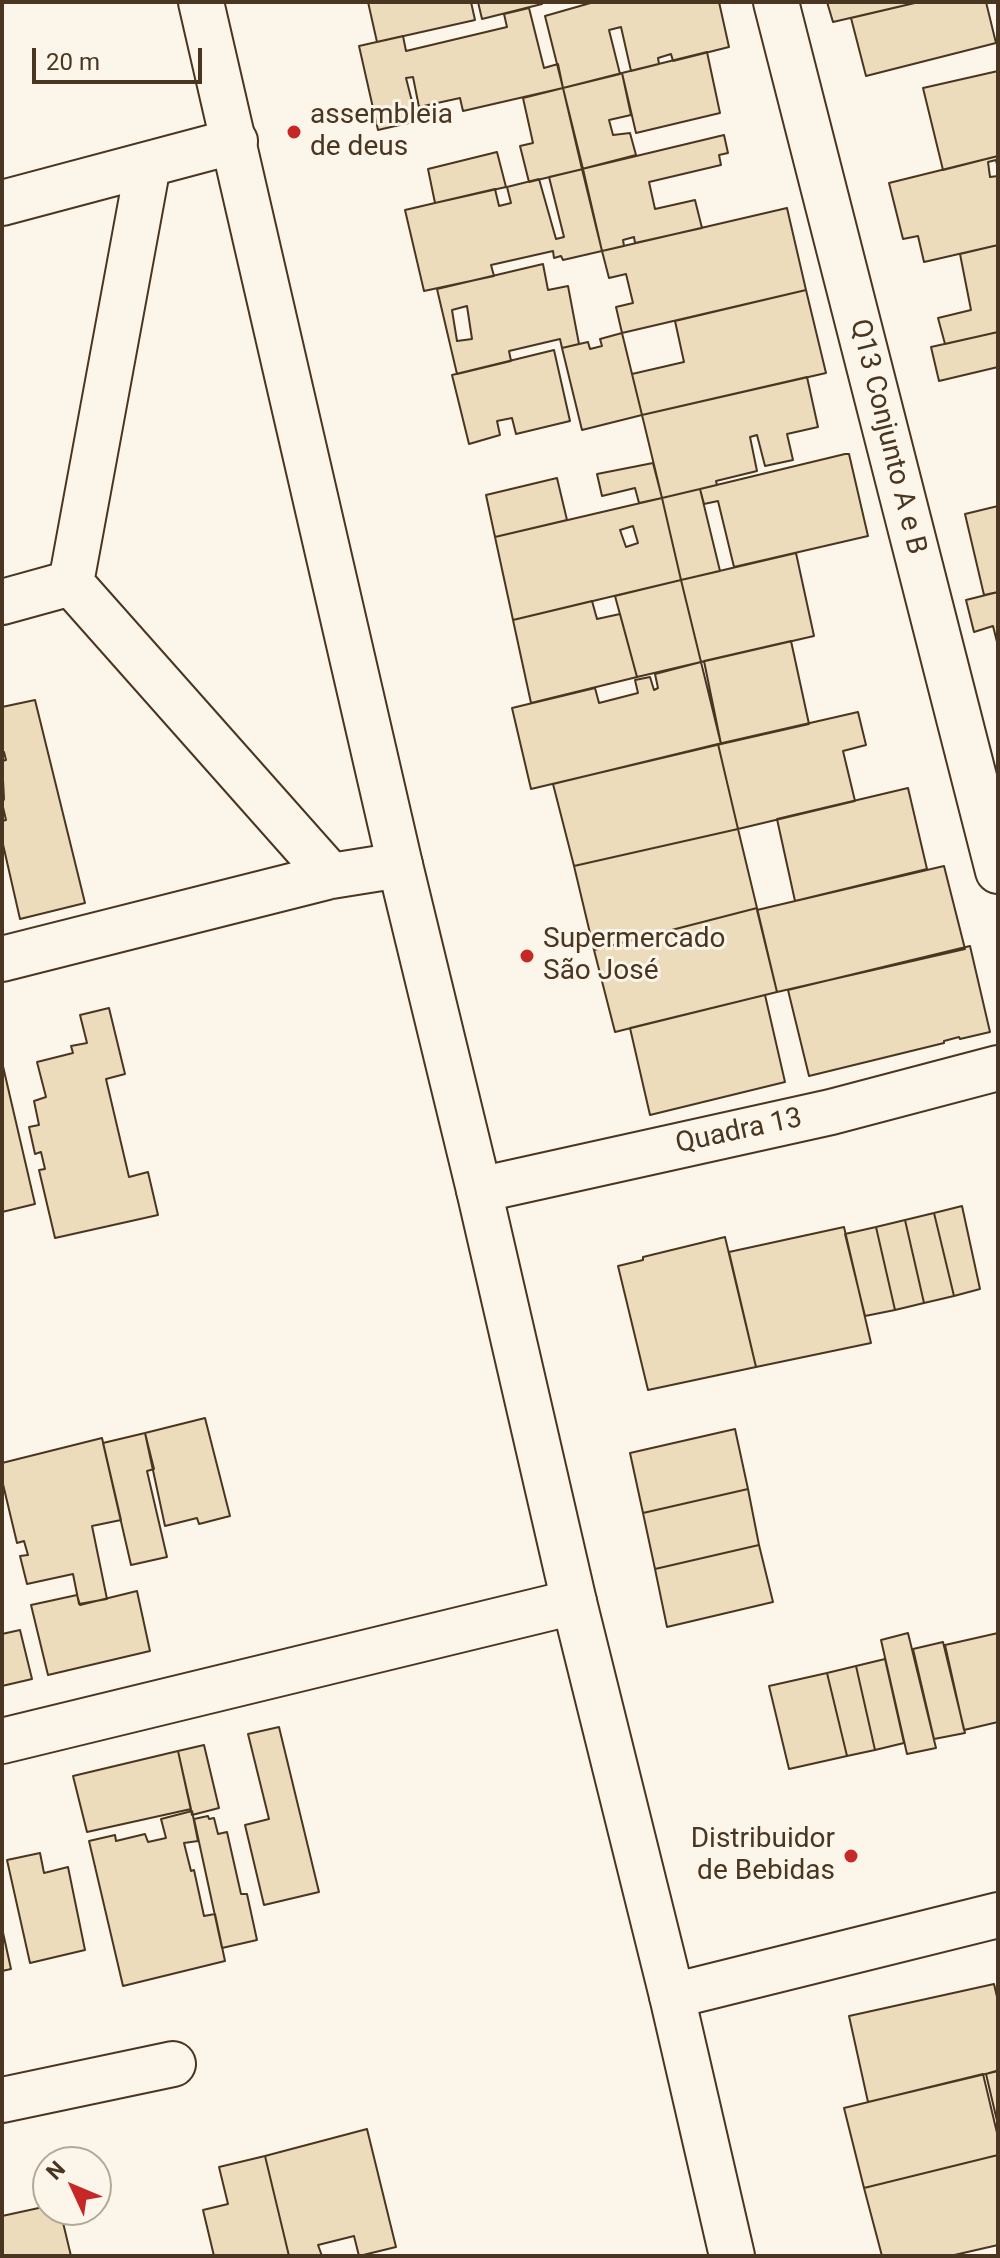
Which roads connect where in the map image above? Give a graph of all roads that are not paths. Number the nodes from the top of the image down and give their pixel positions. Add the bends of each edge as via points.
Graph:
1 (201, 2) edge
2 (776, 2) edge
3 (235, 141) junction
4 (148, 165) junction
5 (2, 203) edge
6 (71, 583) junction
7 (2, 602) edge
8 (400, 865) junction
9 (998, 871) edge
10 (331, 876) junction
11 (2, 959) edge
12 (998, 1068) edge
13 (479, 1190) junction
14 (574, 1602) junction
15 (2, 1741) edge
16 (998, 1915) edge
17 (672, 1996) junction
18 (173, 2064) dead end
19 (2, 2100) edge
20 (732, 2256) edge

1 - 3 street
2 - 9 street, Q13 Conjunto A e B
3 - 4 street
3 - 8 street
4 - 5 street
4 - 6 street
6 - 7 street
6 - 10 street
8 - 10 street
8 - 13 street
10 - 11 street
12 - 13 street, Quadra 13 via 831,1112
13 - 14 street
14 - 15 street
14 - 17 street
16 - 17 street
17 - 20 street
18 - 19 street

